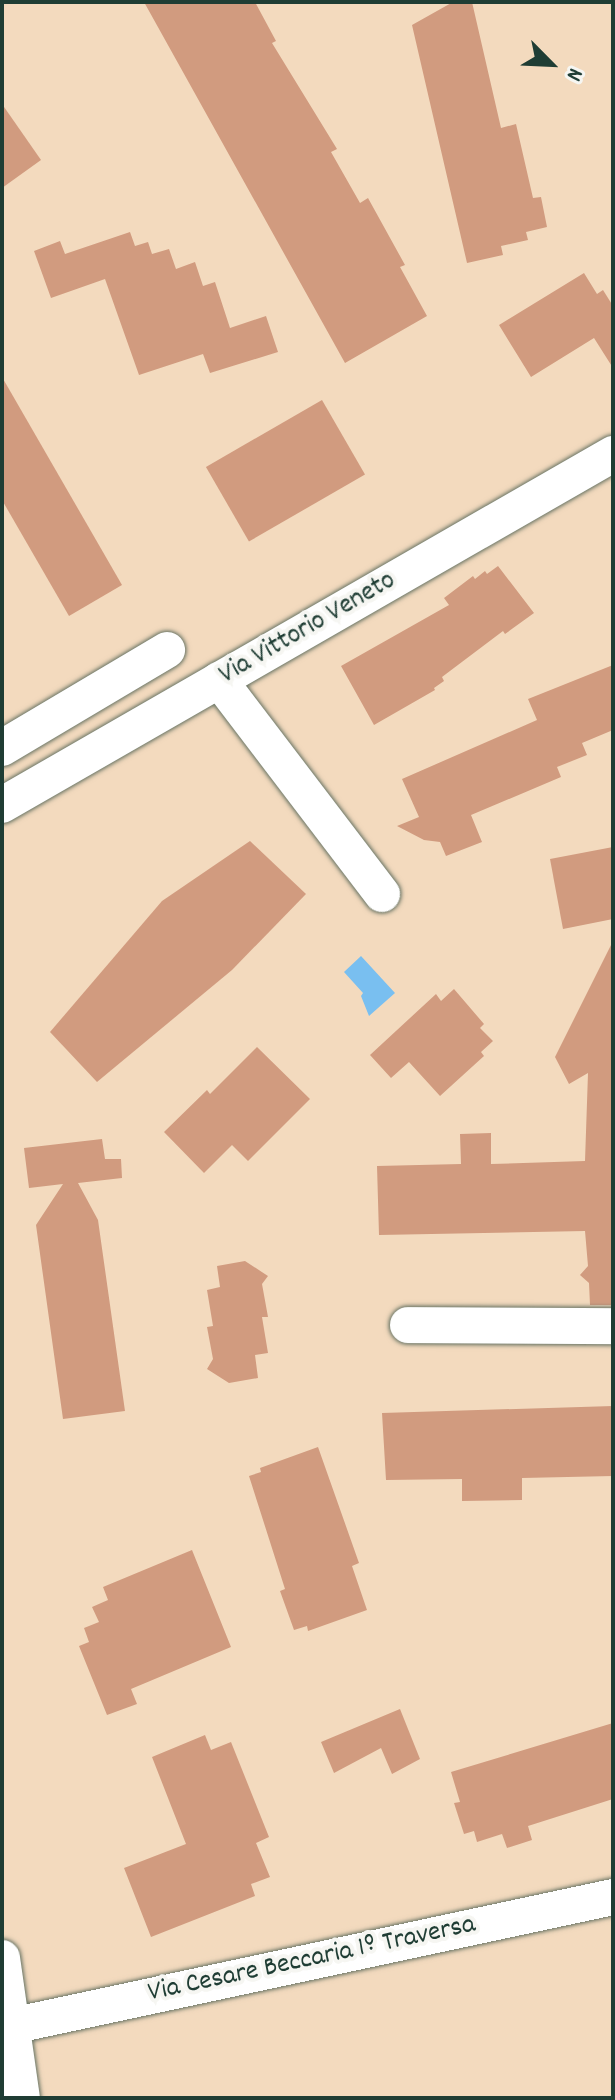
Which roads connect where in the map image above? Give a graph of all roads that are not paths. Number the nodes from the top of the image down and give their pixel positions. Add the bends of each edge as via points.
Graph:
1 (613, 454) edge
2 (167, 650) dead end
3 (219, 680) junction
4 (2, 748) edge
5 (2, 805) edge
6 (382, 894) dead end
7 (408, 1325) dead end
8 (613, 1326) edge
9 (613, 1897) edge
10 (2, 1958) edge
11 (7, 2026) edge
12 (22, 2098) edge

1 - 3 street, Via Vittorio Veneto
2 - 4 street
3 - 5 street, Via Vittorio Veneto
3 - 6 street
7 - 8 street
9 - 11 street, Via Cesare Beccaria 1º Traversa
10 - 11 street
11 - 12 street

